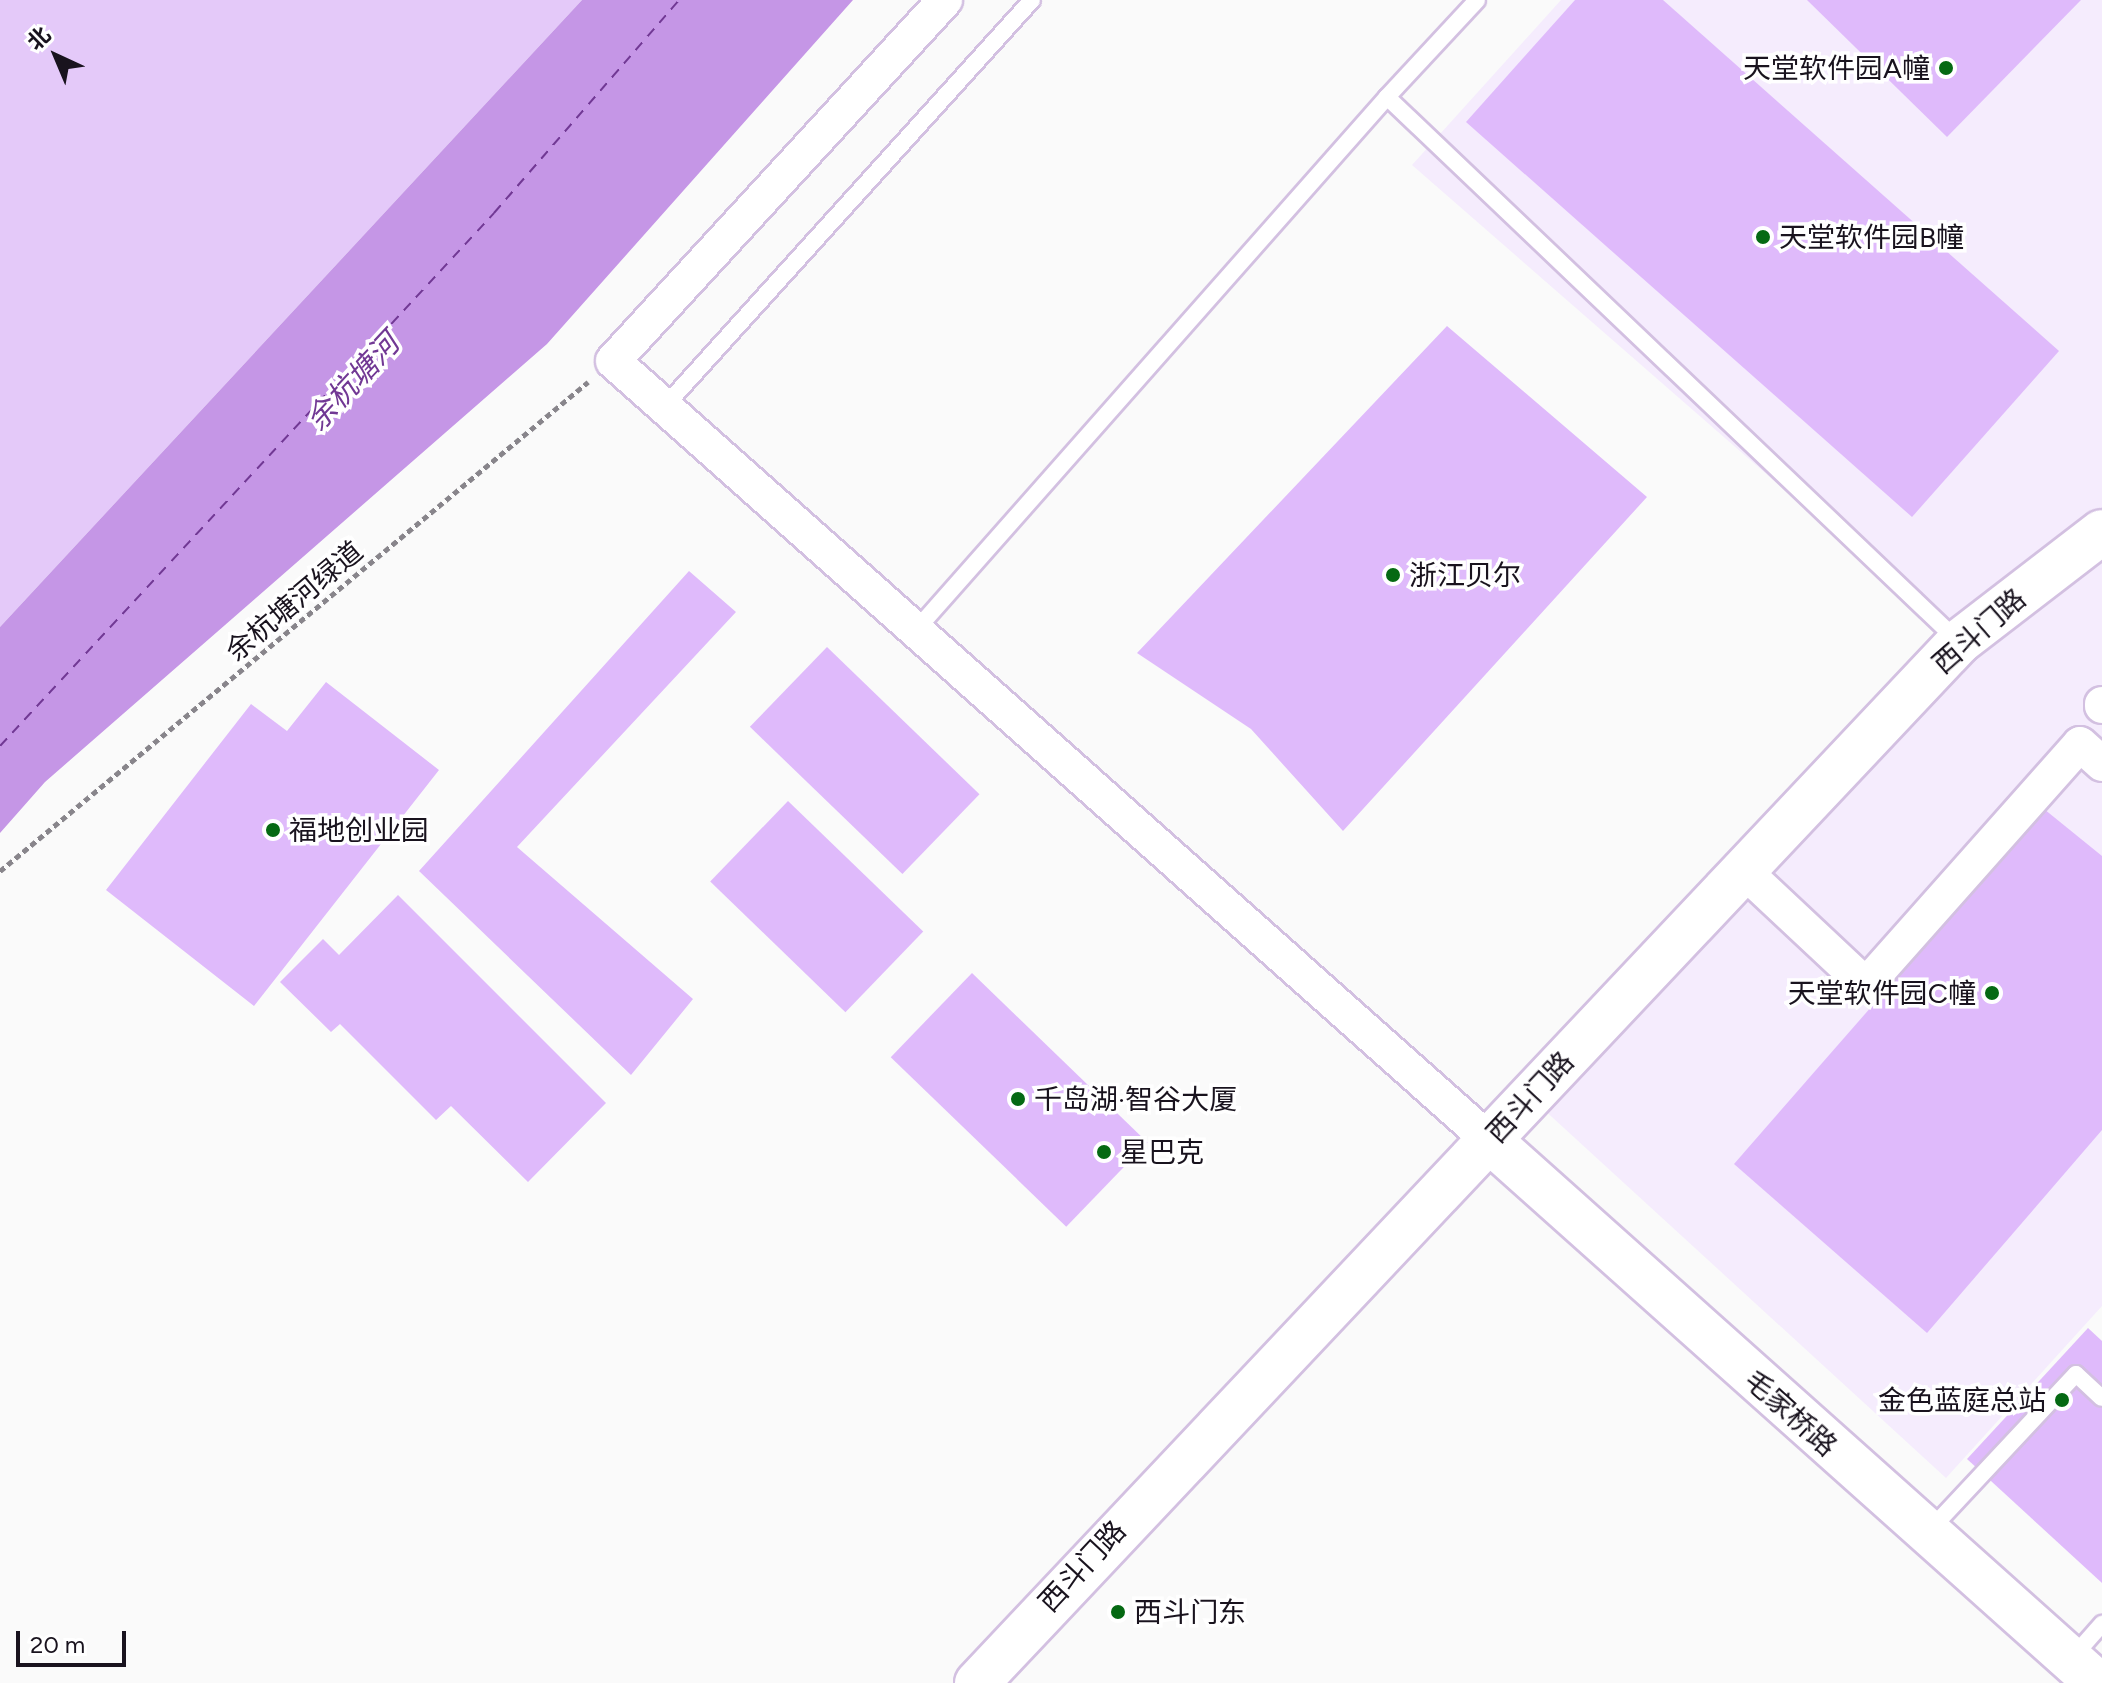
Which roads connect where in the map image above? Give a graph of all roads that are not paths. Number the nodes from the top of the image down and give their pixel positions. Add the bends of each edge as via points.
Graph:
1 (945, 0) edge
2 (1032, 0) edge
3 (1477, 0) edge
4 (1387, 97) junction
5 (665, 406) junction
6 (2102, 532) edge
7 (916, 630) junction
8 (1959, 642) junction
9 (2102, 764) edge
10 (1743, 870) junction
11 (1489, 1140) junction
12 (2102, 1398) edge
13 (1927, 1533) junction
14 (2102, 1624) edge
15 (2084, 1671) edge
16 (977, 1683) edge

1 - 5 street via 613,361
2 - 5 lane
3 - 4 lane
4 - 7 lane
4 - 8 lane
5 - 7 street
6 - 8 street, 西斗门路
7 - 11 street
8 - 10 street, 西斗门路
9 - 10 street via 2080,744 1866,985
10 - 11 street, 西斗门路
11 - 13 street, 毛家桥路
11 - 16 street, 西斗门路
12 - 13 lane via 2076,1374
13 - 15 street, 毛家桥路
14 - 15 lane

